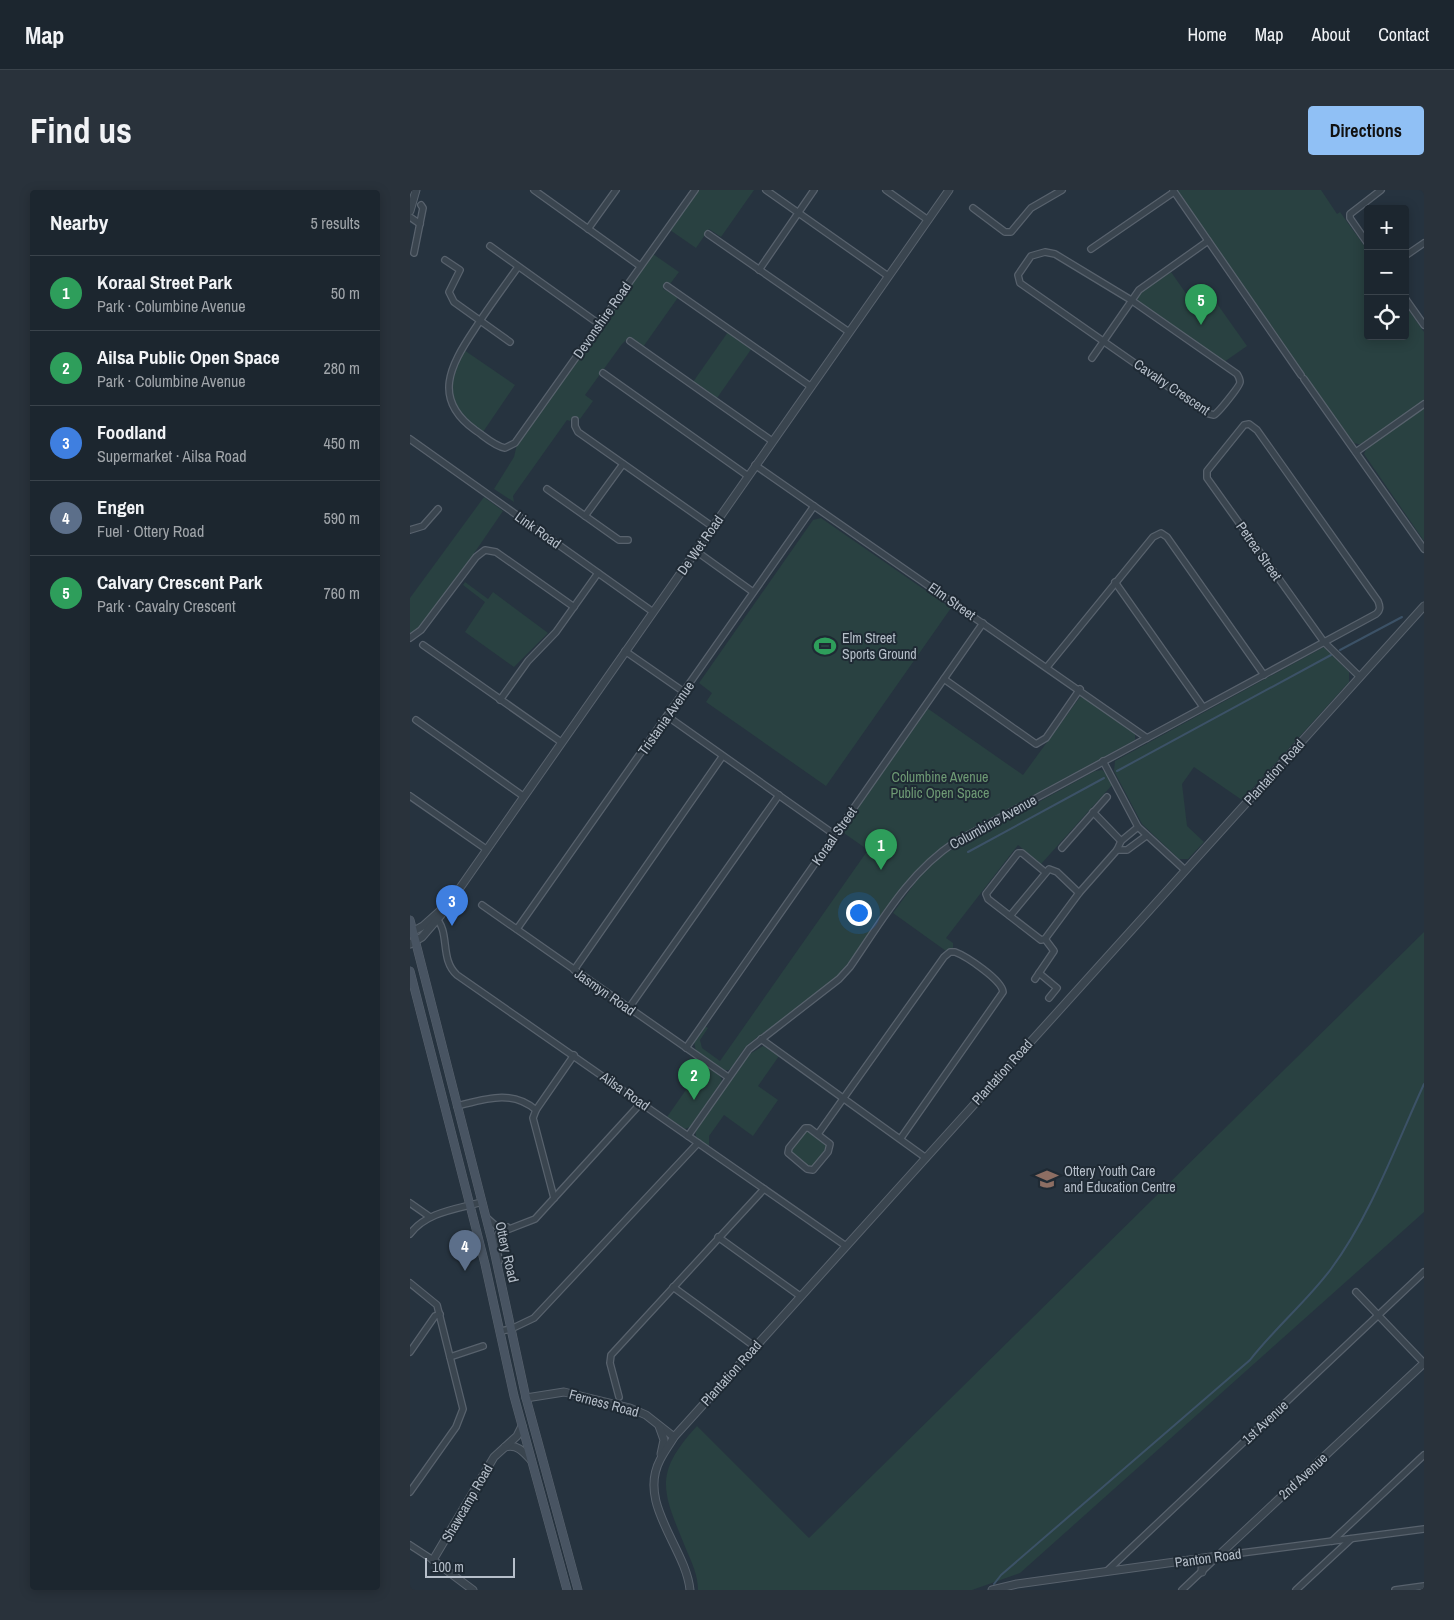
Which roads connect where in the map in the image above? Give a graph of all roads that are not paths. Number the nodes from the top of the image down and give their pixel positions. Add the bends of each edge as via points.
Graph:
1 (416, 190) edge
2 (534, 190) edge
3 (616, 190) edge
4 (695, 190) edge
5 (766, 190) edge
6 (814, 190) edge
7 (886, 190) edge
8 (949, 190) edge
9 (1062, 190) edge
10 (1381, 190) edge
11 (1174, 191) edge
12 (421, 205) dead end
13 (973, 208) dead end
14 (410, 211) edge
15 (798, 213) junction
16 (410, 217) edge
17 (928, 220) junction
18 (420, 224) junction
19 (588, 229) junction
20 (708, 234) dead end
21 (1364, 238) edge
22 (1208, 241) junction
23 (1424, 243) edge
24 (490, 246) dead end
25 (1090, 248) dead end
26 (414, 253) dead end
27 (1409, 253) edge
28 (445, 260) dead end
29 (518, 266) junction
30 (640, 266) junction
31 (759, 270) junction
32 (888, 276) junction
33 (667, 286) dead end
34 (1131, 300) junction
35 (1409, 304) edge
36 (480, 320) junction
37 (599, 324) junction
38 (1424, 325) edge
39 (849, 332) junction
40 (1104, 340) junction
41 (630, 341) dead end
42 (510, 342) dead end
43 (1092, 358) dead end
44 (603, 374) dead end
45 (810, 386) junction
46 (1424, 404) edge
47 (576, 420) dead end
48 (1249, 424) joint
49 (410, 438) edge
50 (772, 441) junction
51 (410, 443) edge
52 (422, 449) junction
53 (1356, 452) junction
54 (623, 464) junction
55 (756, 465) junction
56 (748, 476) junction
57 (547, 489) dead end
58 (814, 506) junction
59 (438, 510) dead end
60 (586, 516) junction
61 (713, 527) junction
62 (410, 530) edge
63 (628, 540) dead end
64 (1424, 549) edge
65 (696, 551) junction
66 (598, 573) junction
67 (1115, 582) junction
68 (753, 592) junction
69 (1424, 606) edge
70 (574, 607) junction
71 (653, 612) junction
72 (983, 623) junction
73 (410, 638) edge
74 (1324, 642) junction
75 (424, 645) dead end
76 (625, 651) junction
77 (1047, 667) junction
78 (1264, 675) junction
79 (1360, 677) junction
80 (944, 679) junction
81 (1080, 690) junction
82 (684, 692) junction
83 (500, 700) junction
84 (1204, 708) junction
85 (667, 716) junction
86 (416, 720) dead end
87 (1148, 738) junction
88 (561, 742) junction
89 (722, 756) junction
90 (1103, 761) junction
91 (410, 796) edge
92 (523, 796) junction
93 (779, 796) junction
94 (1107, 797) dead end
95 (1093, 812) junction
96 (1138, 827) junction
97 (835, 835) junction
98 (1146, 836) junction
99 (1121, 841) junction
100 (1062, 848) dead end
101 (486, 849) junction
102 (1117, 850) junction
103 (1185, 870) junction
104 (1045, 872) junction
105 (1079, 893) junction
106 (482, 905) dead end
107 (1010, 916) junction
108 (436, 918) junction
109 (410, 920) edge
110 (517, 929) junction
111 (411, 932) edge
112 (1045, 939) junction
113 (412, 943) edge
114 (574, 970) junction
115 (410, 971) edge
116 (1039, 973) junction
117 (1035, 979) dead end
118 (1049, 998) dead end
119 (629, 1008) junction
120 (761, 1039) junction
121 (686, 1048) junction
122 (574, 1056) junction
123 (728, 1077) junction
124 (844, 1099) junction
125 (641, 1103) junction
126 (457, 1106) junction
127 (536, 1110) junction
128 (818, 1134) junction
129 (688, 1136) junction
130 (901, 1138) junction
131 (698, 1143) junction
132 (926, 1158) junction
133 (764, 1189) junction
134 (554, 1198) junction
135 (482, 1202) junction
136 (410, 1203) edge
137 (470, 1206) junction
138 (430, 1217) junction
139 (486, 1217) junction
140 (509, 1227) junction
141 (410, 1234) edge
142 (718, 1237) junction
143 (846, 1246) junction
144 (498, 1269) junction
145 (1424, 1272) edge
146 (410, 1283) edge
147 (673, 1287) junction
148 (1356, 1292) dead end
149 (800, 1296) junction
150 (440, 1314) junction
151 (1379, 1315) junction
152 (511, 1329) junction
153 (501, 1331) junction
154 (483, 1346) dead end
155 (754, 1346) junction
156 (410, 1352) edge
157 (450, 1356) junction
158 (1424, 1363) edge
159 (619, 1397) dead end
160 (526, 1398) junction
161 (658, 1424) junction
162 (522, 1426) junction
163 (674, 1437) junction
164 (502, 1447) junction
165 (1424, 1455) edge
166 (659, 1461) junction
167 (532, 1462) junction
168 (410, 1492) edge
169 (1424, 1529) edge
170 (1351, 1539) junction
171 (1332, 1541) junction
172 (410, 1545) edge
173 (1218, 1556) junction
174 (1198, 1559) junction
175 (433, 1560) junction
176 (682, 1565) junction
177 (1107, 1572) junction
178 (1202, 1572) junction
179 (1424, 1586) edge
180 (473, 1590) edge
181 (567, 1590) edge
182 (578, 1590) edge
183 (686, 1590) edge
184 (690, 1590) edge
185 (992, 1590) edge
186 (1182, 1590) edge
187 (1296, 1590) edge
188 (1395, 1590) edge

1 - 14 street
2 - 19 street
3 - 19 street
4 - 30 street, Devonshire Road
5 - 15 street
6 - 15 street
7 - 17 street
8 - 17 street, De Wet Road
9 - 13 street via 1037,203 1014,230 1007,232
10 - 21 street via 1353,210 1350,216
11 - 22 street
11 - 25 street
12 - 18 street
15 - 31 street
15 - 32 street
16 - 18 street
17 - 32 street, De Wet Road
18 - 26 street
19 - 30 street
20 - 31 street
22 - 34 street via 1138,290
22 - 53 street
23 - 27 street
24 - 29 street
28 - 36 street via 460,270 449,292 454,302
29 - 36 street
29 - 37 street
30 - 37 street, Devonshire Road
31 - 39 street
32 - 39 street, De Wet Road
33 - 45 street
34 - 40 street
34 - 40 street via 1052,252 1035,253 1018,275 1020,283
34 - 40 street, Cavalry Crescent via 1237,374 1239,387 1219,412 1210,415
35 - 38 street
36 - 37 street, Devonshire Road via 452,365 449,393 464,421 500,447 507,448 515,443
36 - 42 street
39 - 45 street, De Wet Road
40 - 43 street
41 - 50 street
44 - 56 street
45 - 50 street, De Wet Road
46 - 53 street
47 - 54 street via 578,432
48 - 74 street, Petrea Street via 1241,427 1206,475
48 - 74 street, Columbine Avenue via 1257,430 1378,601 1380,608 1376,614
49 - 52 street, Link Road
50 - 55 street, De Wet Road
51 - 52 street, Link Road
52 - 66 street, Link Road
53 - 64 street
54 - 60 street
54 - 61 street
55 - 56 street, De Wet Road
55 - 58 street, Elm Street
56 - 61 street, De Wet Road
57 - 60 street
58 - 68 street, Tristania Avenue
58 - 72 street, Elm Street
59 - 62 street via 423,526
60 - 63 street via 619,540
61 - 65 street, De Wet Road
65 - 68 street
65 - 71 street, De Wet Road
66 - 70 street
66 - 71 street, Link Road
67 - 77 street
67 - 78 street via 1154,536 1161,533 1167,537
67 - 84 street
68 - 82 street, Tristania Avenue
69 - 79 street, Plantation Road
70 - 73 street via 496,552 485,550
70 - 83 street
71 - 76 street, De Wet Road
72 - 77 street, Elm Street
72 - 80 street, Koraal Street
74 - 78 street, Columbine Avenue
74 - 79 street, Petrea Street
75 - 83 street
76 - 82 street
76 - 88 street, De Wet Road
77 - 81 street, Elm Street
78 - 84 street, Columbine Avenue
79 - 103 street, Plantation Road
80 - 81 street via 1036,744 1044,741
80 - 97 street, Koraal Street
81 - 87 street, Elm Street
82 - 85 street, Tristania Avenue
83 - 88 street
84 - 87 street, Columbine Avenue
85 - 89 street
85 - 110 street, Tristania Avenue
86 - 92 street
87 - 90 street, Columbine Avenue
88 - 92 street, De Wet Road
89 - 93 street
89 - 114 street
90 - 96 street
90 - 120 street, Columbine Avenue via 934,856 912,879 839,979
91 - 101 street
92 - 101 street, De Wet Road
93 - 97 street
93 - 119 street
94 - 95 street
95 - 99 street
95 - 100 street
96 - 98 street
96 - 99 street
97 - 121 street, Koraal Street
98 - 102 street via 1127,850
98 - 103 street
99 - 102 street
101 - 108 street, De Wet Road
102 - 105 street
103 - 132 street, Plantation Road
104 - 105 street via 1053,870
104 - 107 street
104 - 107 street via 1021,852 1008,863 986,896
105 - 112 street
106 - 110 street, Jasmyn Road
107 - 112 street via 1039,939
108 - 111 street, De Wet Road
108 - 113 street, De Wet Road
108 - 122 street, Ailsa Road via 446,959 454,971
109 - 111 main road, Ottery Road
110 - 114 street, Jasmyn Road
111 - 113 main road, Ottery Road
112 - 116 street via 1054,951
113 - 126 main road, Ottery Road
114 - 119 street, Jasmyn Road
115 - 137 main road, Ottery Road
116 - 117 street
116 - 118 street via 1057,988
119 - 121 street, Jasmyn Road
120 - 123 street, Columbine Avenue
120 - 124 street
121 - 123 street, Jasmyn Road
122 - 125 street, Ailsa Road
122 - 127 street
123 - 129 street, Columbine Avenue
124 - 128 street
124 - 130 street
124 - 130 street via 939,963 950,952 958,953 1003,988
125 - 129 street, Ailsa Road
125 - 134 street
126 - 127 street via 489,1098 518,1098
126 - 135 main road, Ottery Road
127 - 134 street via 534,1121
128 - 128 street via 804,1128 788,1151 809,1170 817,1167 830,1147
129 - 131 street, Ailsa Road
130 - 132 street
131 - 133 street, Ailsa Road
131 - 152 street via 539,1313 529,1322
132 - 143 street, Plantation Road
133 - 142 street
133 - 143 street, Ailsa Road
134 - 140 street via 533,1220
135 - 137 street
135 - 139 main road, Ottery Road
136 - 138 street
137 - 138 street
137 - 153 main road, Ottery Road
138 - 141 street via 418,1222
139 - 140 street via 496,1226
139 - 144 main road, Ottery Road
140 - 144 street via 496,1236
142 - 147 street
142 - 149 street
143 - 149 street, Plantation Road
144 - 152 main road, Ottery Road
145 - 151 street, 1st Avenue
146 - 150 street via 434,1300
147 - 155 street
147 - 159 street via 611,1355
148 - 151 street
149 - 155 street, Plantation Road
150 - 156 street via 435,1316
150 - 157 street
151 - 158 street
151 - 177 street, 1st Avenue
152 - 153 street
152 - 160 main road, Ottery Road
153 - 162 main road, Ottery Road
154 - 157 street
155 - 163 street, Plantation Road
157 - 168 street via 463,1401 462,1415
158 - 173 street, 2nd Avenue
160 - 161 street, Ferness Road via 570,1393 638,1411
160 - 182 main road, Ottery Road
161 - 163 street, Ferness Road
161 - 166 street via 664,1440
162 - 164 street, Shawcamp Road via 517,1436
162 - 167 main road, Ottery Road
163 - 166 street, Plantation Road
164 - 167 street via 521,1449
164 - 175 street, Shawcamp Road
165 - 171 street
166 - 176 street, Plantation Road via 655,1482 657,1503
167 - 181 main road, Ottery Road
169 - 170 street, Panton Road
170 - 171 street, Panton Road
170 - 187 street
171 - 173 street, Panton Road
172 - 175 street
173 - 174 street, Panton Road
173 - 178 street, 2nd Avenue
174 - 177 street, Panton Road
174 - 178 street
175 - 180 street
176 - 183 street, Plantation Road
176 - 184 street, Plantation Road via 688,1575
177 - 185 street, Panton Road
178 - 186 street, 2nd Avenue
179 - 188 street

